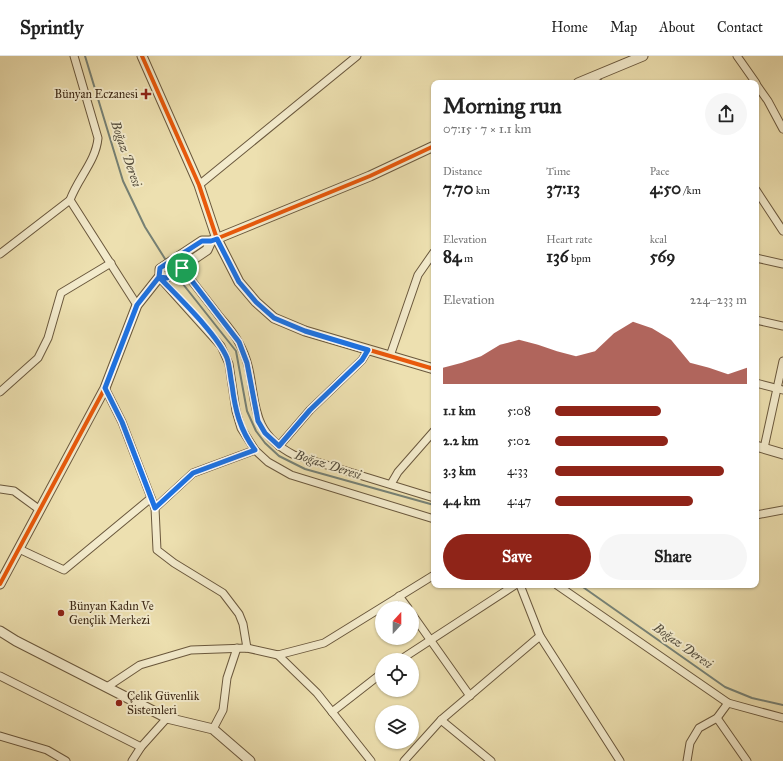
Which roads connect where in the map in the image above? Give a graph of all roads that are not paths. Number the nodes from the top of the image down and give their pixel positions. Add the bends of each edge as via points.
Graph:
1 (74, 56) edge
2 (142, 56) edge
3 (357, 56) edge
4 (643, 56) edge
5 (736, 56) edge
6 (588, 79) edge
7 (754, 80) edge
8 (759, 88) edge
9 (783, 129) edge
10 (431, 147) edge
11 (199, 185) junction
12 (759, 195) edge
13 (70, 200) junction
14 (783, 232) edge
15 (214, 240) junction
16 (0, 254) edge
17 (431, 256) edge
18 (759, 259) edge
19 (111, 263) junction
20 (783, 264) edge
21 (180, 269) junction
22 (161, 275) junction
23 (137, 305) junction
24 (759, 321) edge
25 (783, 326) edge
26 (368, 350) junction
27 (390, 356) junction
28 (783, 361) edge
29 (431, 368) edge
30 (759, 385) edge
31 (105, 388) junction
32 (780, 389) edge
33 (0, 392) edge
34 (431, 434) edge
35 (279, 446) junction
36 (760, 447) edge
37 (255, 450) junction
38 (783, 454) edge
39 (391, 484) junction
40 (0, 489) edge
41 (431, 497) edge
42 (151, 498) junction
43 (155, 508) junction
44 (40, 510) junction
45 (783, 510) edge
46 (759, 514) edge
47 (431, 518) edge
48 (19, 549) junction
49 (431, 577) edge
50 (1, 580) edge
51 (510, 588) edge
52 (521, 588) edge
53 (561, 588) edge
54 (400, 596) junction
55 (403, 601) edge
56 (419, 624) edge
57 (0, 631) edge
58 (540, 636) junction
59 (430, 639) junction
60 (237, 648) junction
61 (246, 648) junction
62 (410, 653) edge
63 (278, 655) junction
64 (0, 676) edge
65 (375, 678) edge
66 (107, 687) junction
67 (470, 696) junction
68 (728, 703) junction
69 (332, 712) junction
70 (167, 718) junction
71 (717, 718) junction
72 (783, 718) edge
73 (441, 720) junction
74 (213, 729) junction
75 (0, 736) edge
76 (141, 747) junction
77 (66, 761) edge
78 (132, 761) edge
79 (250, 761) edge
80 (371, 761) edge
81 (404, 761) edge
82 (491, 761) edge
83 (620, 761) edge
84 (687, 761) edge
85 (746, 761) edge

1 - 13 street via 98,138 92,160 83,172
2 - 11 street
3 - 11 street
4 - 6 street
5 - 7 street
8 - 9 street
10 - 15 street via 370,176
11 - 15 street
12 - 14 street
13 - 16 street
13 - 19 street
15 - 21 street via 207,250
15 - 22 street via 202,241 173,260
15 - 26 street via 239,282 274,318 305,331
17 - 27 street via 418,274
18 - 20 street
19 - 23 street
19 - 33 street via 61,294 48,338 38,358
21 - 22 street
21 - 35 street via 239,342 247,363 258,421 265,433
22 - 23 street
22 - 37 street via 221,346 228,364 238,419 245,436
23 - 31 street
24 - 25 street
26 - 27 street
26 - 35 street via 362,360 310,410
27 - 29 street
28 - 32 street
30 - 32 street
31 - 42 street via 122,422
31 - 44 street
32 - 36 street
34 - 39 street via 398,472
35 - 39 street via 294,455
36 - 38 street
37 - 43 street via 193,473
37 - 47 street via 268,462 290,475
39 - 41 street
40 - 44 street via 14,491
42 - 43 street
42 - 48 street via 64,570
43 - 61 street via 158,550 174,563 223,593 243,624
44 - 48 street
45 - 46 street
48 - 50 street
49 - 54 street
51 - 59 street
52 - 58 street
53 - 68 street
54 - 55 street
54 - 63 street via 324,643
56 - 59 street
57 - 66 street
58 - 67 street
58 - 83 street
59 - 62 street
59 - 67 street
60 - 61 street
60 - 66 street via 190,650 140,665
60 - 74 street via 227,678 223,710
61 - 63 street
63 - 69 street via 317,693
64 - 76 street
65 - 69 street
66 - 70 street
67 - 73 street
68 - 71 street
68 - 72 street
69 - 80 street
70 - 74 street
70 - 76 street
71 - 84 street via 699,728 690,743
71 - 85 street
73 - 81 street
73 - 82 street
74 - 79 street
75 - 77 street via 48,750
76 - 78 street

